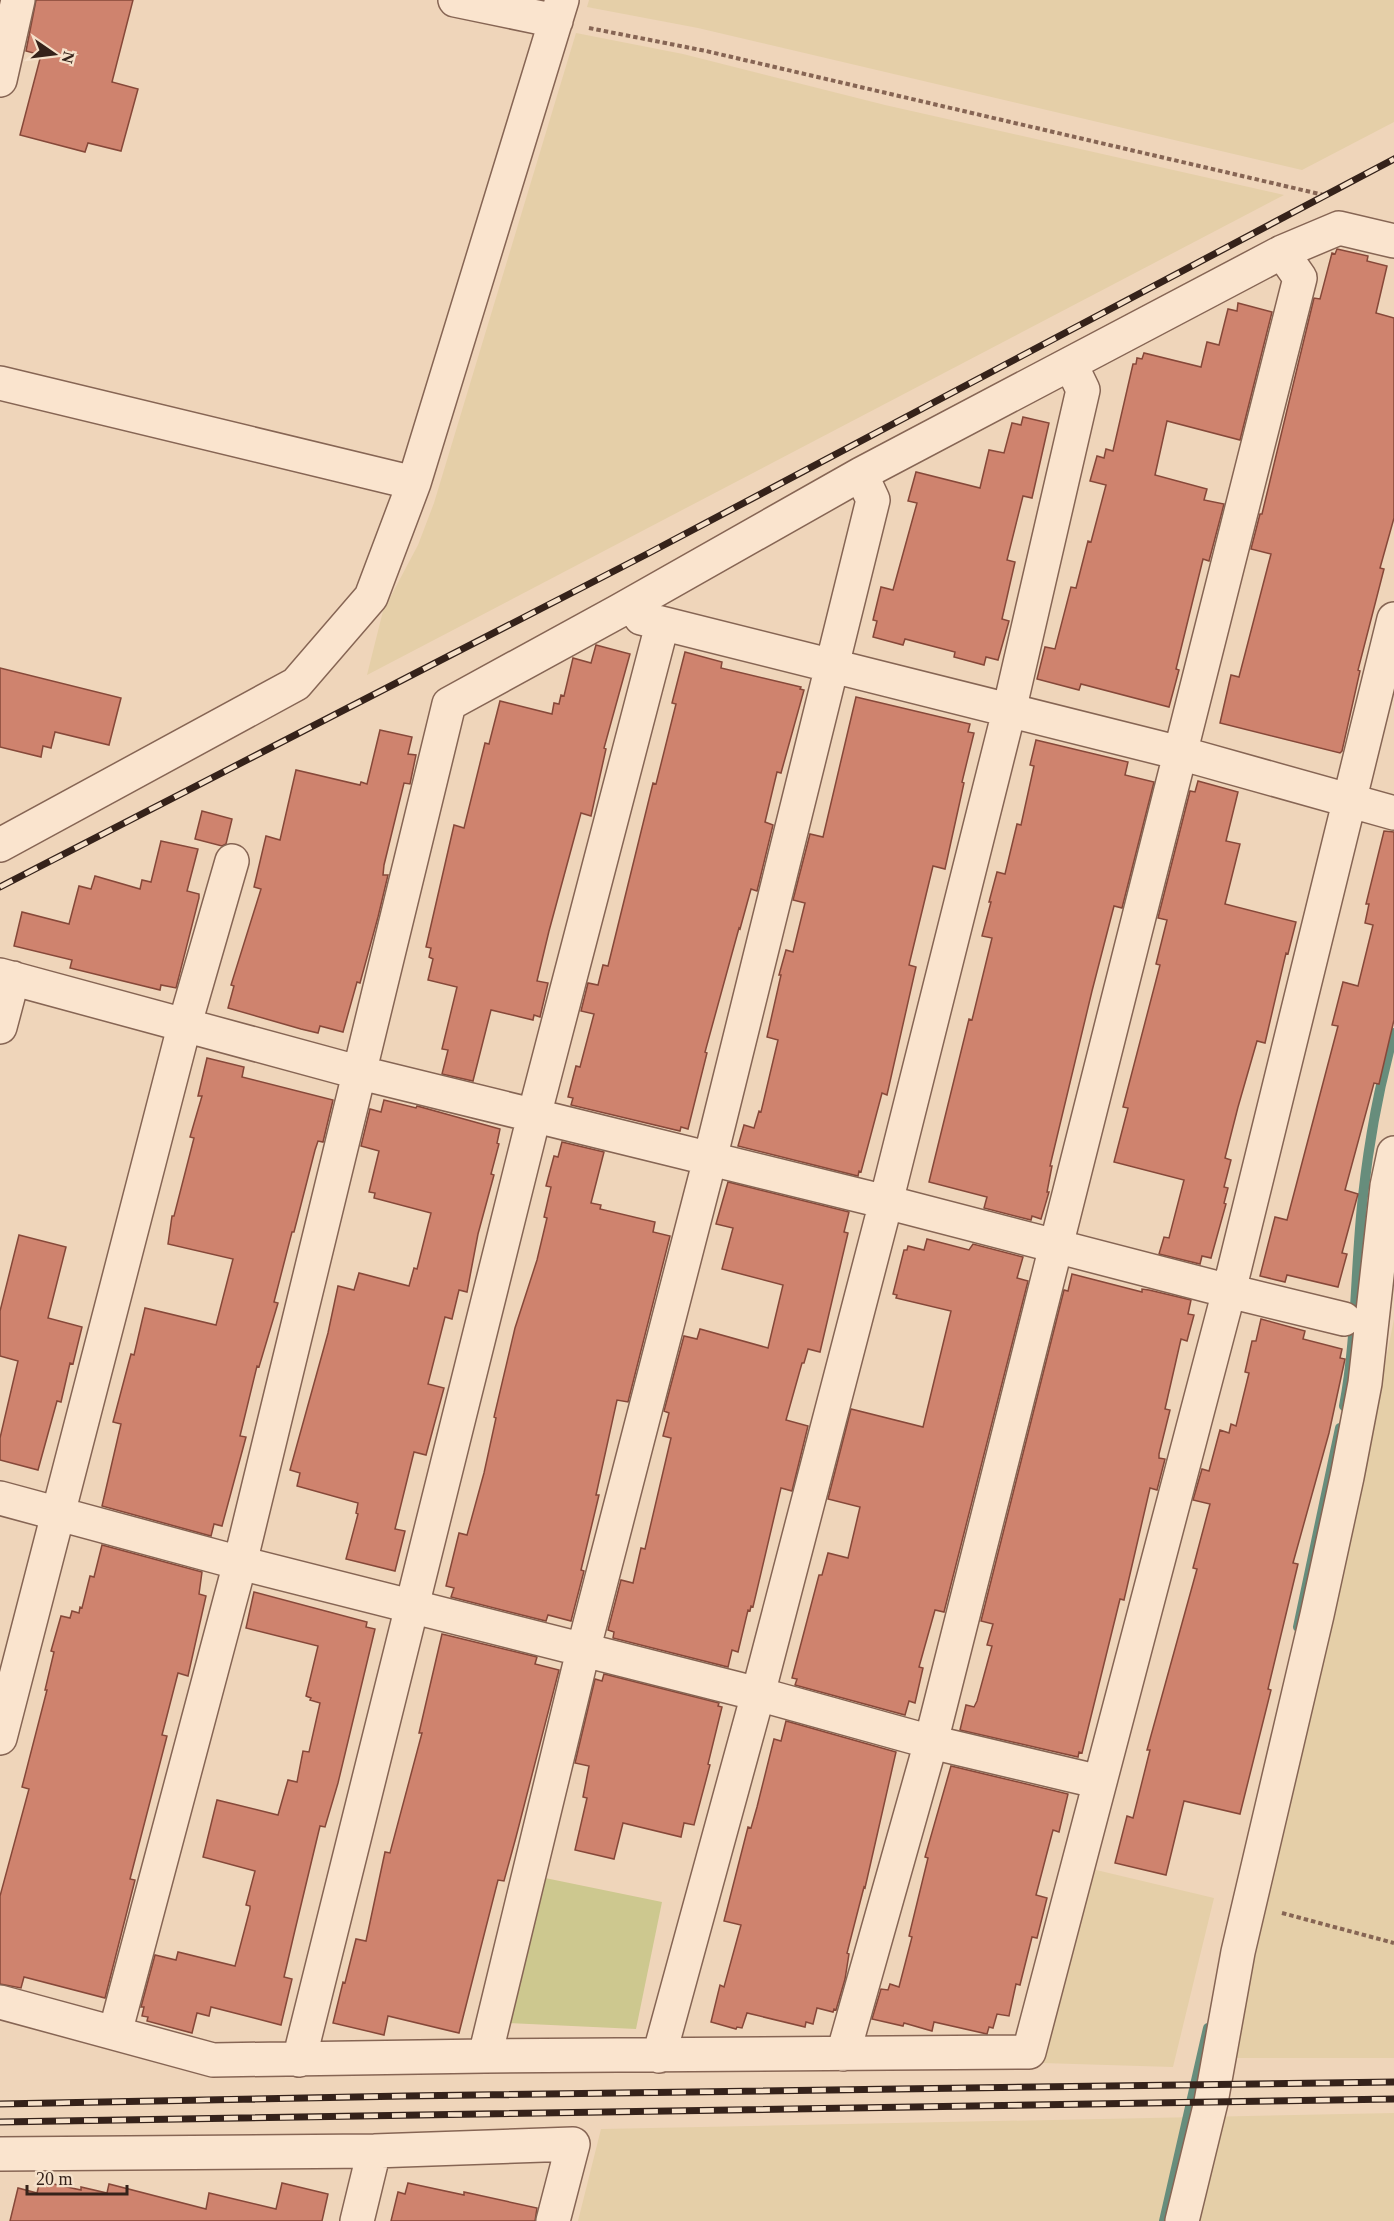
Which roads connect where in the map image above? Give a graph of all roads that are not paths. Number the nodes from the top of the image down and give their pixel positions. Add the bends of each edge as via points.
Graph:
1 (18, 0) edge
2 (455, 0) edge
3 (559, 11) edge
4 (0, 80) edge
5 (1394, 241) edge
6 (1282, 252) junction
7 (1071, 365) junction
8 (0, 383) edge
9 (861, 474) junction
10 (414, 483) junction
11 (620, 611) junction
12 (1394, 619) edge
13 (662, 625) junction
14 (834, 665) junction
15 (1009, 711) junction
16 (1180, 753) junction
17 (1349, 802) junction
18 (1394, 813) edge
19 (0, 845) edge
20 (232, 861) dead end
21 (6, 976) edge
22 (0, 1027) edge
23 (184, 1027) junction
24 (361, 1073) junction
25 (534, 1116) junction
26 (1394, 1153) edge
27 (710, 1159) junction
28 (886, 1202) junction
29 (1058, 1245) junction
30 (1229, 1292) junction
31 (1344, 1319) dead end
32 (0, 1498) edge
33 (58, 1513) junction
34 (240, 1563) junction
35 (412, 1606) junction
36 (583, 1651) junction
37 (758, 1694) junction
38 (0, 1738) edge
39 (931, 1742) junction
40 (1100, 1782) junction
41 (0, 2002) edge
42 (115, 2033) junction
43 (843, 2054) junction
44 (485, 2055) junction
45 (659, 2055) junction
46 (299, 2060) junction
47 (374, 2151) junction
48 (0, 2154) edge
49 (357, 2221) edge
50 (553, 2221) edge
51 (1182, 2221) edge

1 - 4 street
2 - 3 street
3 - 10 street
5 - 6 street via 1339,228
6 - 7 street
6 - 16 street via 1300,278
7 - 9 street
7 - 15 street via 1083,390
8 - 10 street
9 - 11 street
9 - 14 street via 873,500
10 - 19 street via 371,597 296,684
11 - 13 street
11 - 24 street via 449,704
12 - 17 street
13 - 14 street
13 - 25 street
14 - 15 street
14 - 27 street
15 - 16 street
15 - 28 street
16 - 17 street
16 - 29 street
17 - 18 street
17 - 30 street
20 - 23 street
21 - 22 street
21 - 23 street
23 - 24 street
23 - 33 street
24 - 25 street
24 - 34 street
25 - 27 street
25 - 35 street
26 - 51 street via 1386,1186 1363,1395
27 - 28 street
27 - 36 street
28 - 29 street
28 - 37 street
29 - 30 street
29 - 39 street
30 - 31 street
30 - 40 street
32 - 33 street
33 - 34 street
33 - 38 street
34 - 35 street
34 - 42 street
35 - 36 street
35 - 46 street
36 - 37 street
36 - 44 street
37 - 39 street
37 - 45 street
39 - 40 street
39 - 43 street
40 - 43 street via 1029,2052
41 - 42 street
42 - 46 street via 213,2060
43 - 45 street
44 - 45 street
44 - 46 street
47 - 48 street
47 - 49 street
47 - 50 street via 573,2144

